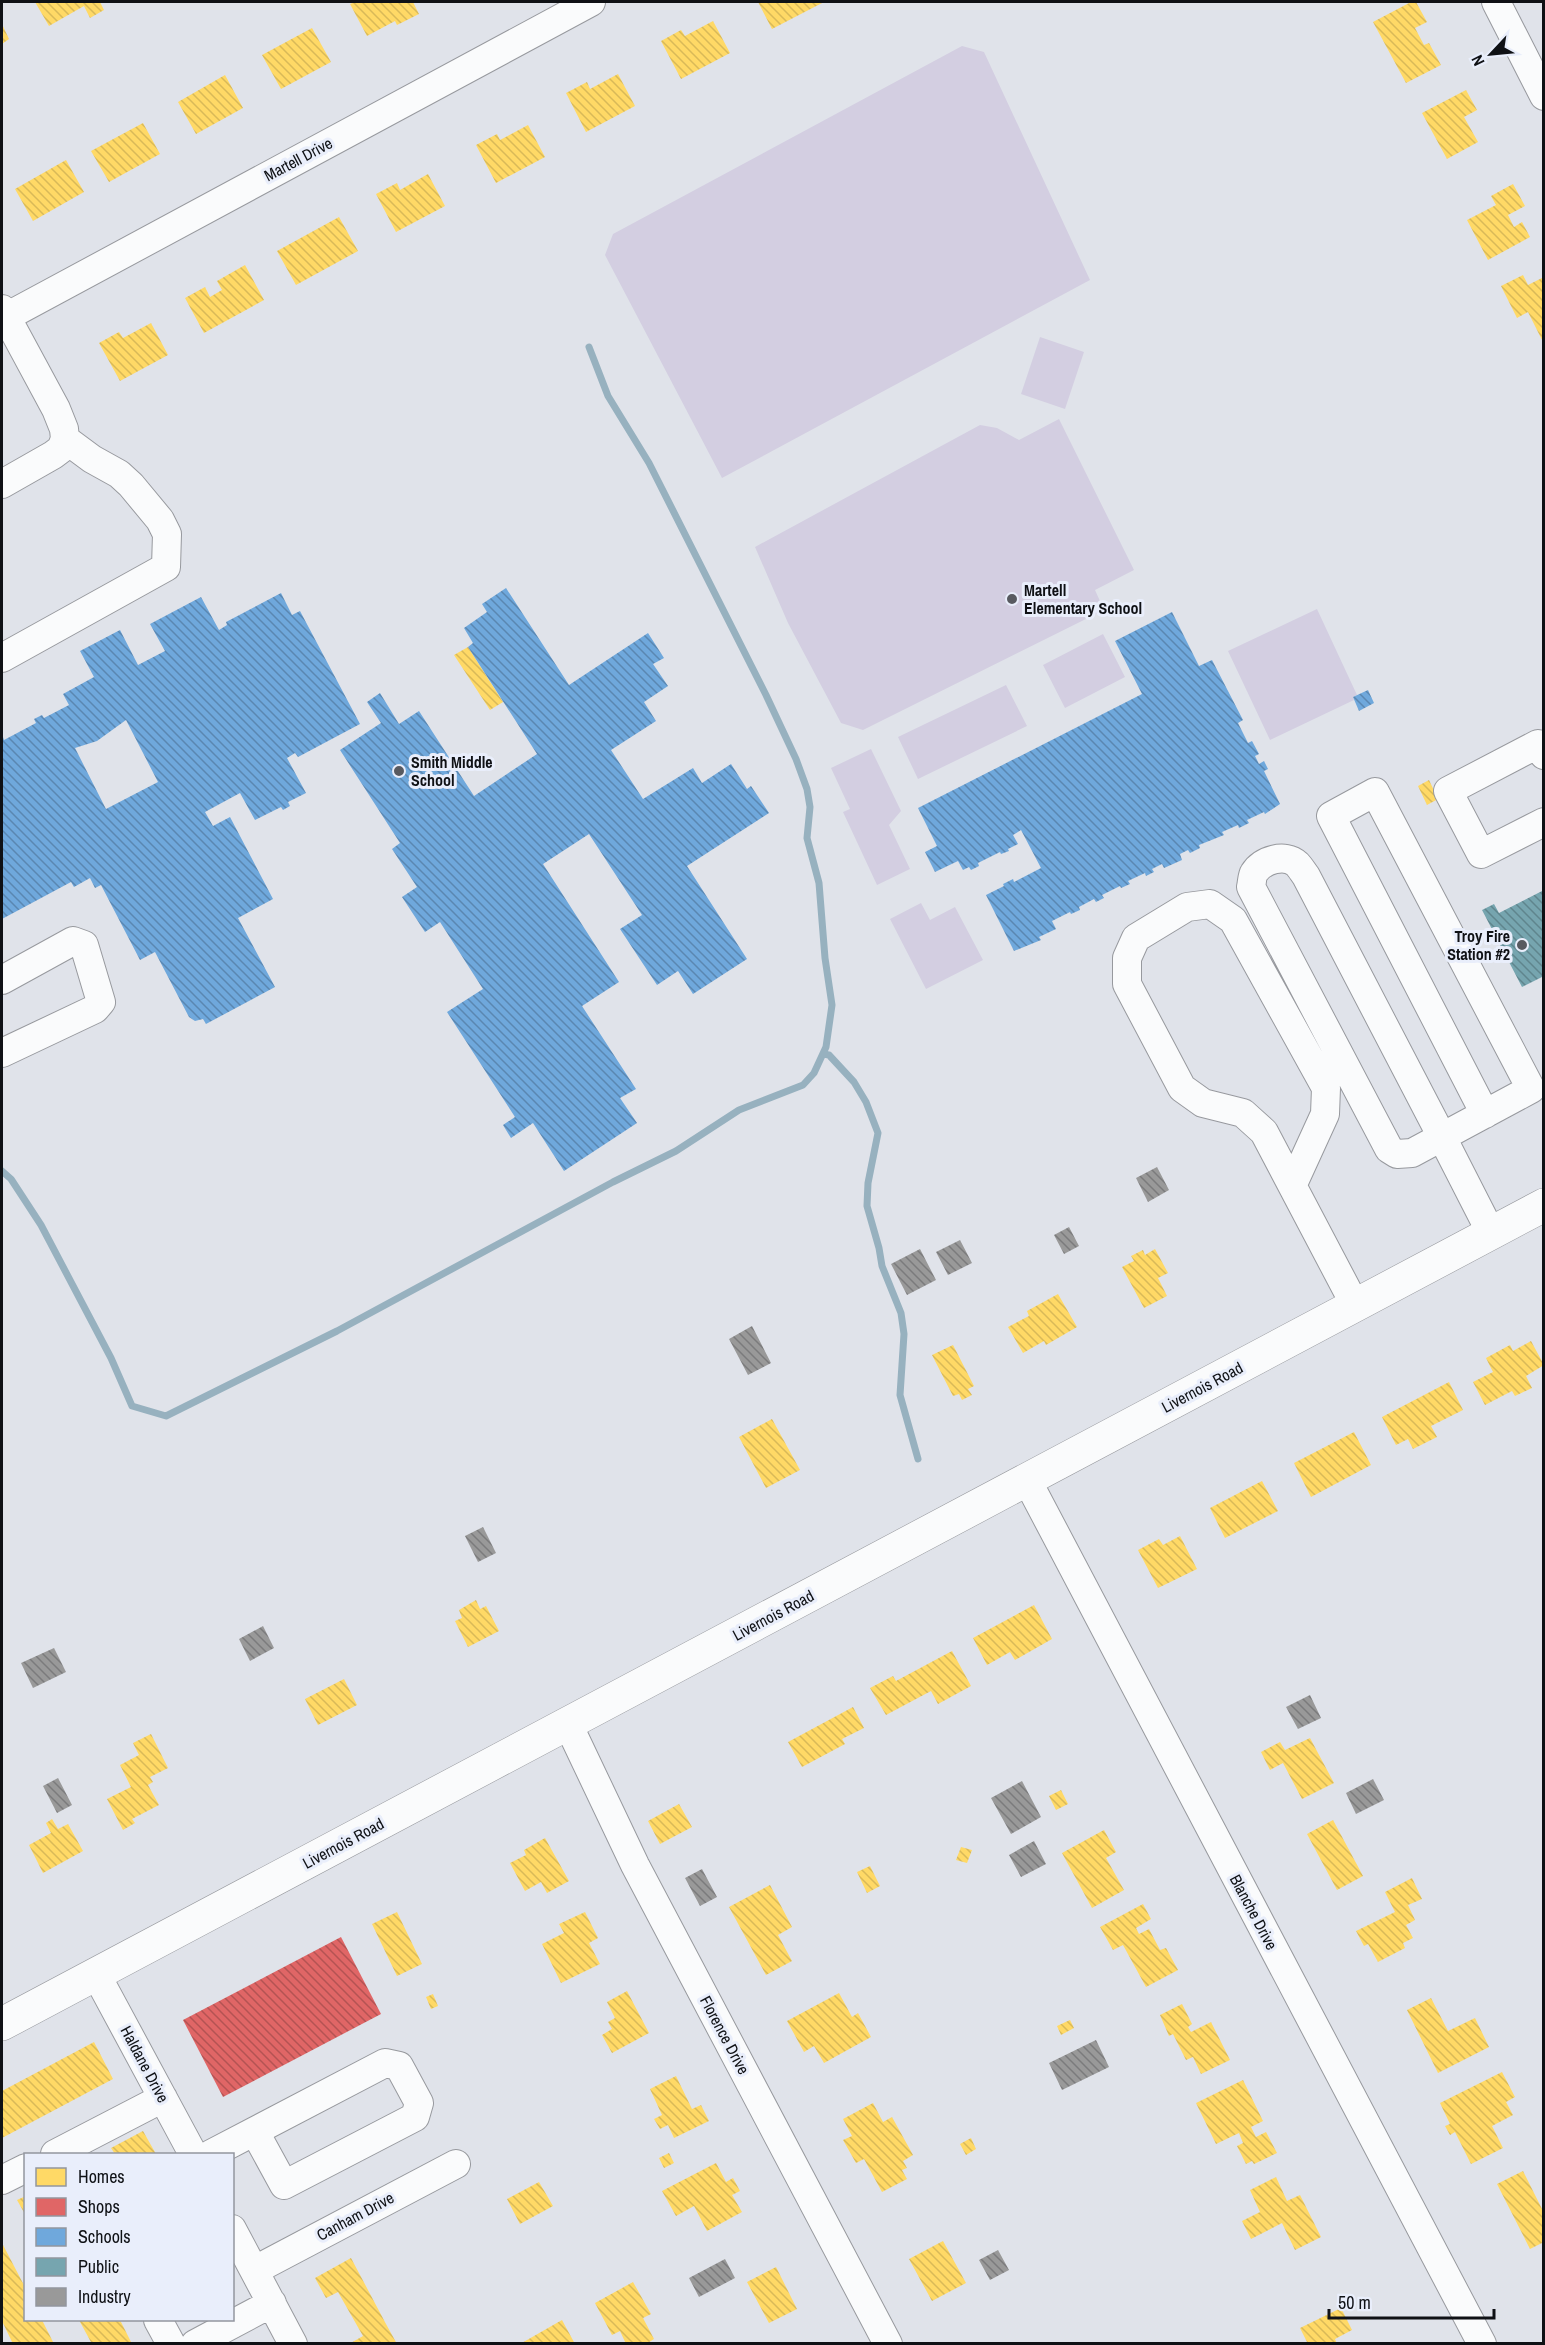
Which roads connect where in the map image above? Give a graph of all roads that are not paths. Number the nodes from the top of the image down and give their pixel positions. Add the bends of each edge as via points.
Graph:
1 (591, 2) edge
2 (1496, 2) edge
3 (1544, 96) edge
4 (4, 313) edge
5 (65, 439) junction
6 (2, 484) edge
7 (2, 658) edge
8 (1544, 755) edge
9 (1544, 822) edge
10 (2, 980) edge
11 (2, 1053) edge
12 (1485, 1114) junction
13 (1442, 1137) junction
14 (1293, 1184) junction
15 (1544, 1205) edge
16 (1491, 1233) junction
17 (1355, 1305) junction
18 (1027, 1480) junction
19 (568, 1724) junction
20 (96, 1974) junction
21 (2, 2024) edge
22 (163, 2098) junction
23 (255, 2132) junction
24 (65, 2152) edge
25 (192, 2153) edge
26 (213, 2153) edge
27 (456, 2164) dead end
28 (24, 2169) edge
29 (2, 2180) edge
30 (234, 2233) edge
31 (255, 2270) junction
32 (272, 2303) junction
33 (159, 2321) edge
34 (171, 2343) edge
35 (195, 2343) edge
36 (293, 2343) edge
37 (888, 2343) edge
38 (1482, 2343) edge

1 - 4 street, Martell Drive
2 - 3 street
4 - 5 street via 56,410
5 - 6 street via 53,455
5 - 7 street via 119,474 160,520 167,534 166,567
8 - 9 street via 1538,744 1448,790 1481,854
10 - 11 street via 73,941 84,945 101,1002 95,1009
12 - 12 street via 1532,1089 1375,792 1331,816
12 - 13 street
13 - 13 street via 1306,876 1286,858 1262,866 1253,873 1251,887 1389,1149 1397,1154 1412,1153
13 - 16 street
14 - 14 street via 1325,1114 1326,1088 1233,920 1210,904 1187,907 1136,938 1126,958 1127,984 1182,1088 1203,1103 1243,1113 1264,1132
14 - 17 street
15 - 16 main road, Livernois Road
16 - 17 main road, Livernois Road
17 - 18 main road, Livernois Road
18 - 19 main road, Livernois Road
18 - 38 street, Blanche Drive
19 - 20 main road, Livernois Road
19 - 37 street, Florence Drive via 641,1876
20 - 21 main road, Livernois Road
20 - 22 street, Haldane Drive
22 - 24 street
22 - 25 street, Haldane Drive
23 - 23 street via 385,2063 399,2066 419,2103 415,2117 284,2185
23 - 26 street
27 - 31 street, Canham Drive
28 - 29 street
30 - 31 street
31 - 32 street
32 - 35 street
32 - 36 street
33 - 34 street

